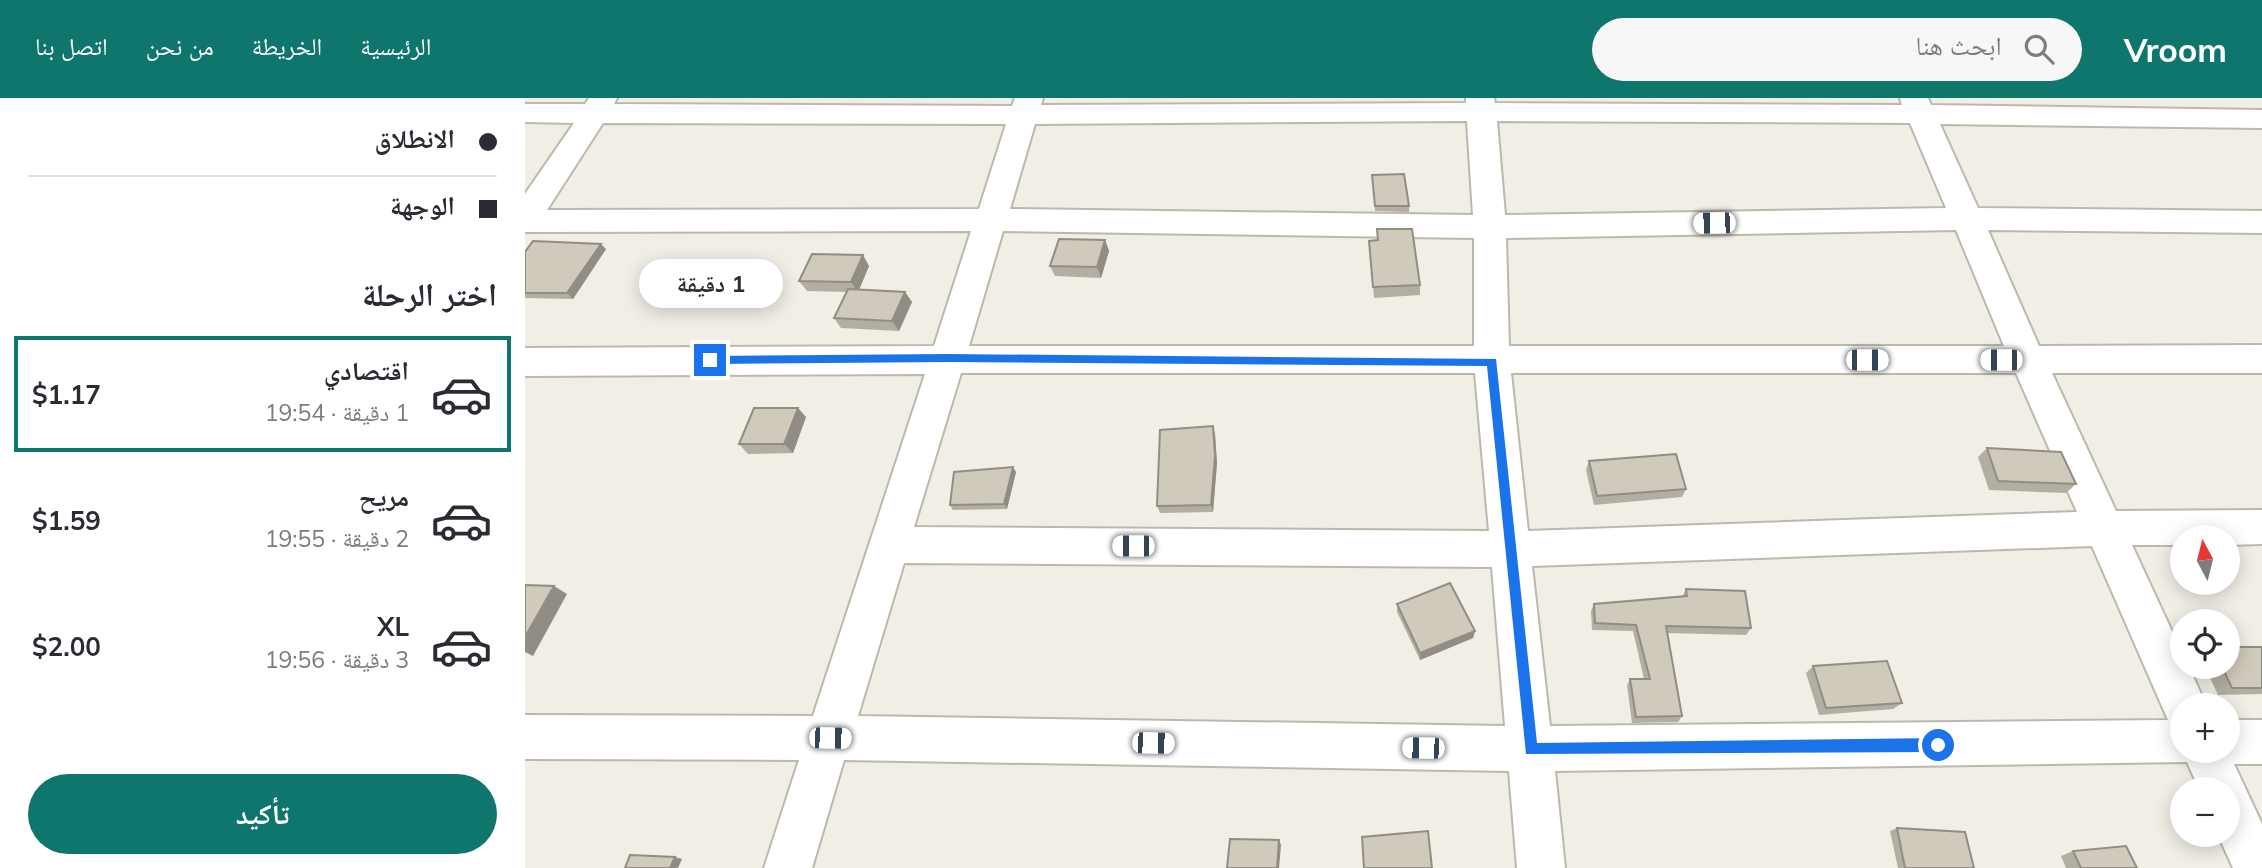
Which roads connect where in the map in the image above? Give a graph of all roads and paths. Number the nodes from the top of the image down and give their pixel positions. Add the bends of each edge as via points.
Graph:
1 (599, 105) edge
2 (1481, 105) edge
3 (1026, 106) edge
4 (1917, 106) edge
5 (525, 113) edge
6 (2262, 119) edge
7 (1966, 219) junction
8 (525, 220) edge
9 (993, 220) junction
10 (2262, 222) edge
11 (1490, 227) junction
12 (948, 358) junction
13 (2262, 359) edge
14 (2028, 360) junction
15 (525, 362) edge
16 (1492, 362) junction
17 (2262, 527) edge
18 (2104, 528) junction
19 (890, 545) junction
20 (1511, 549) junction
21 (2179, 693) edge
22 (525, 737) edge
23 (830, 738) junction
24 (2170, 742) edge
25 (2240, 742) edge
26 (2262, 742) edge
27 (1531, 749) junction
28 (2240, 829) edge
29 (788, 868) edge
30 (1541, 868) edge
31 (2257, 868) edge

1 - 3 street
1 - 5 street
1 - 8 street
2 - 3 street
2 - 4 street
2 - 11 street
3 - 9 street
4 - 6 street
4 - 7 street
7 - 10 street
7 - 11 street
7 - 14 street
8 - 9 street
9 - 11 street
9 - 12 street
11 - 16 street
12 - 15 street
12 - 16 street
12 - 19 street
13 - 14 street
14 - 16 street
14 - 18 street
16 - 20 street
17 - 18 street
18 - 20 street
18 - 21 street
19 - 20 street
19 - 23 street
20 - 27 street
22 - 23 street
23 - 27 street
23 - 29 street
24 - 27 street
25 - 26 street
27 - 30 street
28 - 31 street

